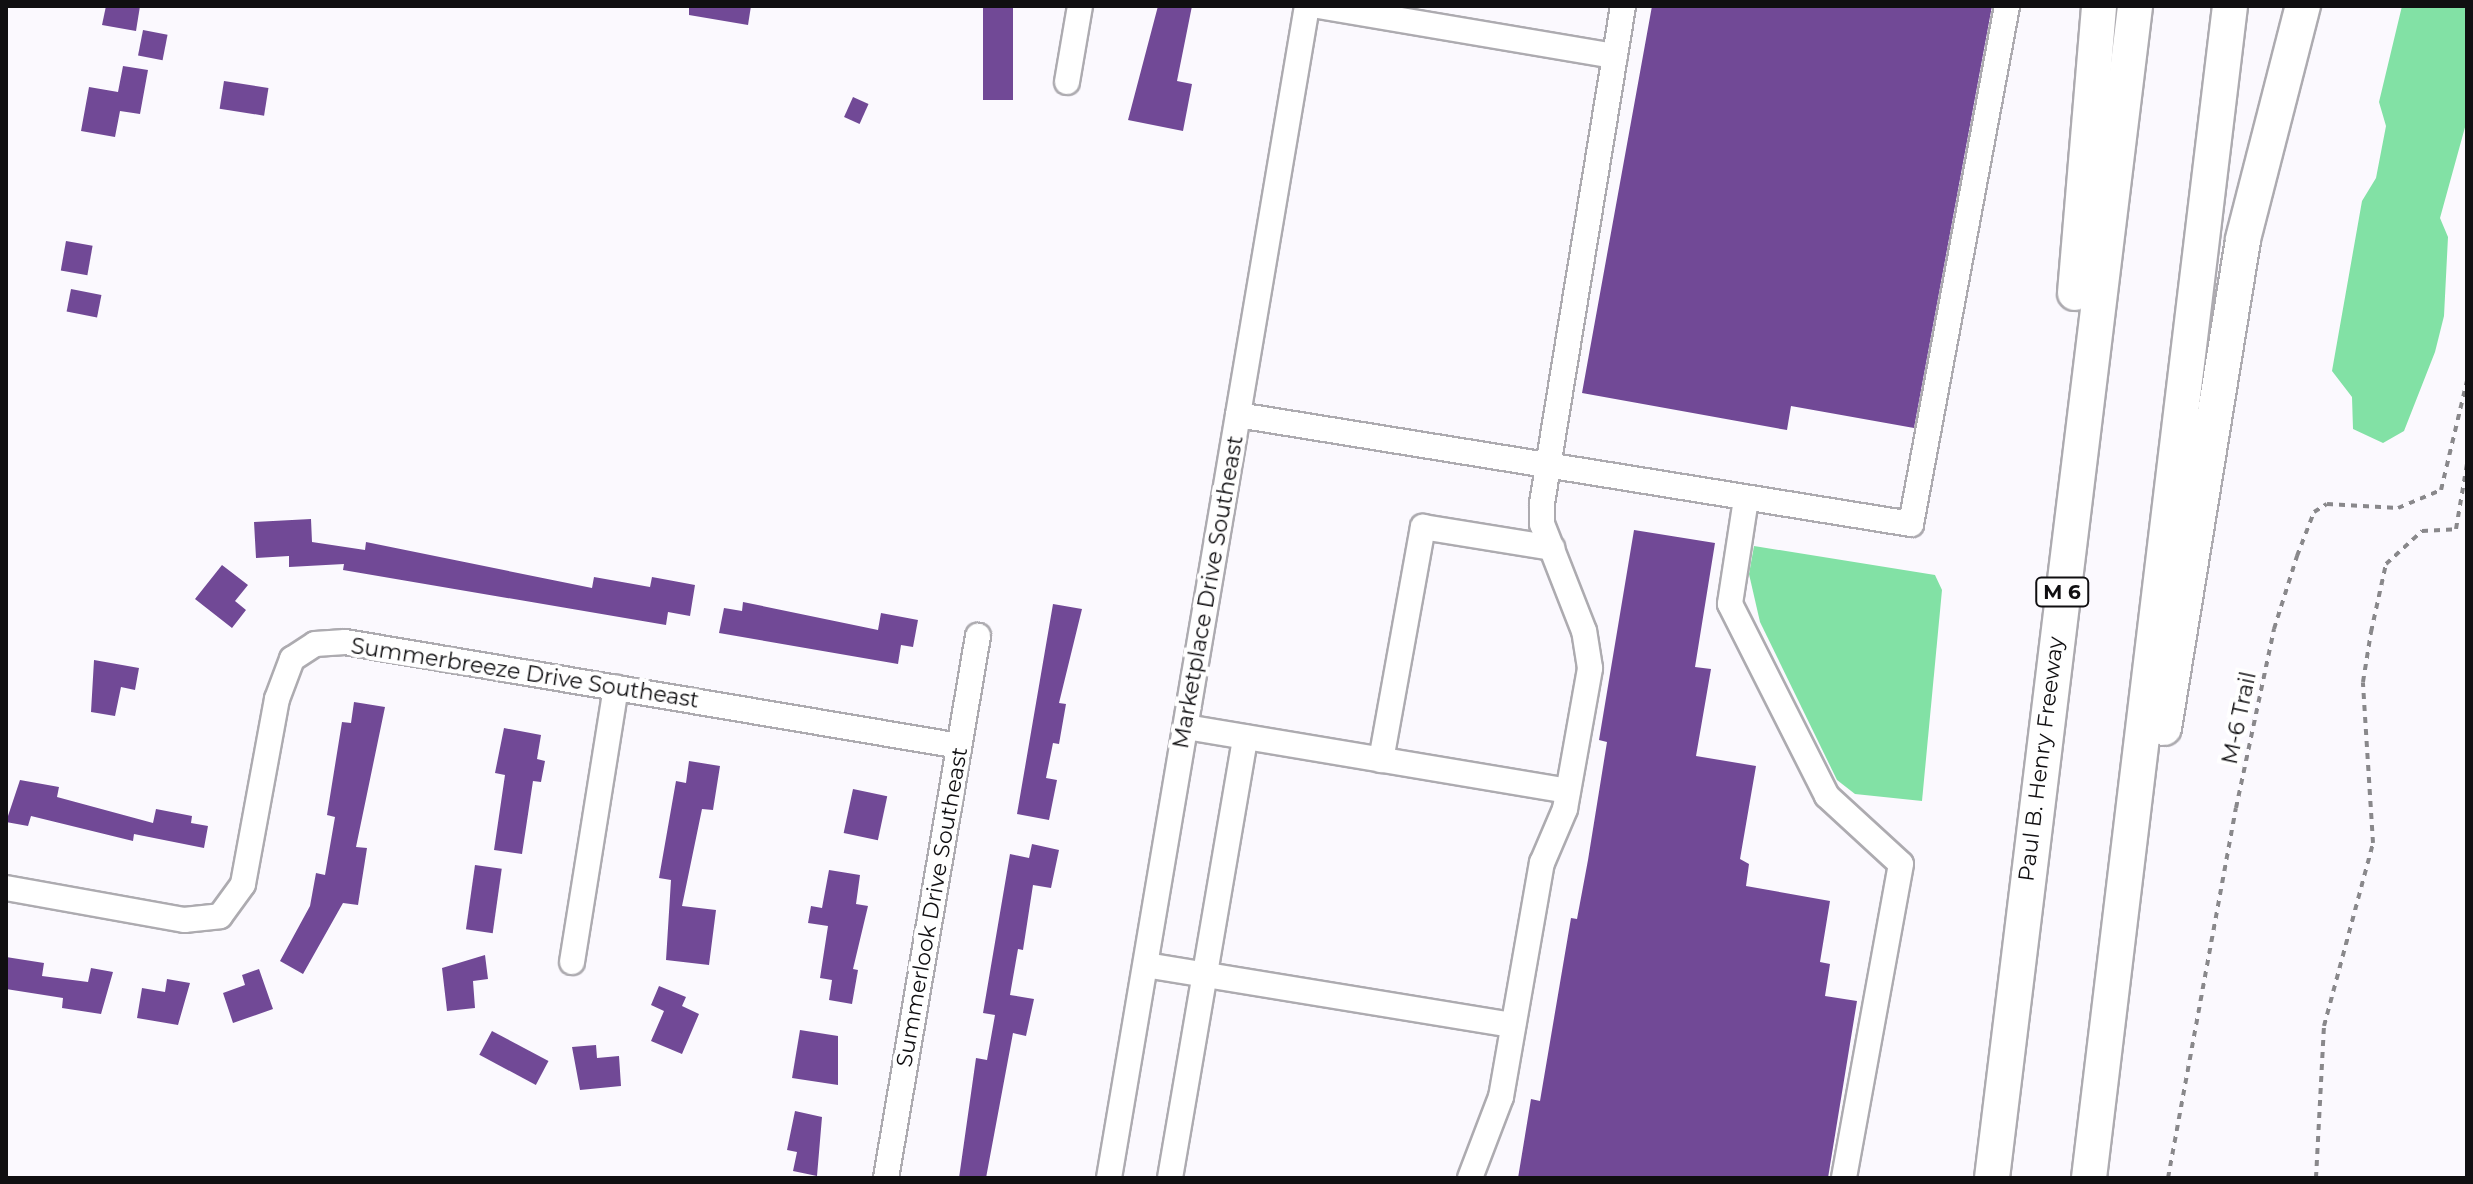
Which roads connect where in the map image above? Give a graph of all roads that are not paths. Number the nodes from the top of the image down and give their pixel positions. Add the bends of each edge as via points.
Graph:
1 (1080, 6) edge
2 (1307, 6) edge
3 (1318, 6) edge
4 (1623, 6) edge
5 (2007, 6) edge
6 (2099, 6) edge
7 (2135, 6) edge
8 (2230, 6) edge
9 (2303, 6) edge
10 (1615, 56) junction
11 (1067, 82) dead end
12 (1238, 415) junction
13 (1548, 468) junction
14 (1746, 499) junction
15 (1552, 548) junction
16 (978, 636) dead end
17 (616, 688) junction
18 (1186, 727) junction
19 (1245, 737) junction
20 (959, 746) junction
21 (1381, 760) junction
22 (1568, 791) junction
23 (6, 888) edge
24 (572, 962) dead end
25 (1146, 965) junction
26 (1204, 974) junction
27 (2008, 1024) junction
28 (1513, 1025) junction
29 (2101, 1050) junction
30 (886, 1178) edge
31 (1109, 1178) edge
32 (1170, 1178) edge
33 (1470, 1178) edge
34 (1844, 1178) edge
35 (1992, 1178) edge
36 (2089, 1178) edge

1 - 11 street
2 - 12 street, Marketplace Drive Southeast
3 - 10 street
4 - 10 street
5 - 14 street via 1911,524
6 - 27 highway via 2018,843
7 - 27 highway, Paul B. Henry Freeway / M 6
8 - 29 highway
9 - 29 highway via 2243,239 2153,794
10 - 13 street
12 - 13 street
12 - 18 street, Marketplace Drive Southeast
13 - 14 street
13 - 15 street via 1542,524
14 - 34 street via 1730,604 1827,796 1901,864
15 - 21 street via 1423,527
15 - 22 street via 1584,631 1590,668
16 - 20 street, Summerlook Drive Southeast
17 - 20 street, Summerbreeze Drive Southeast
17 - 23 street, Summerbreeze Drive Southeast via 345,642 315,644 292,659 277,699 243,884 220,916 184,920
17 - 24 street
18 - 19 street
18 - 25 street, Marketplace Drive Southeast
19 - 21 street
19 - 26 street
20 - 30 street, Summerlook Drive Southeast
21 - 22 street
22 - 28 street via 1542,863
25 - 26 street
25 - 31 street, Marketplace Drive Southeast
26 - 28 street
26 - 32 street
27 - 35 highway, Paul B. Henry Freeway / M 6
28 - 33 street via 1501,1097
29 - 36 highway

